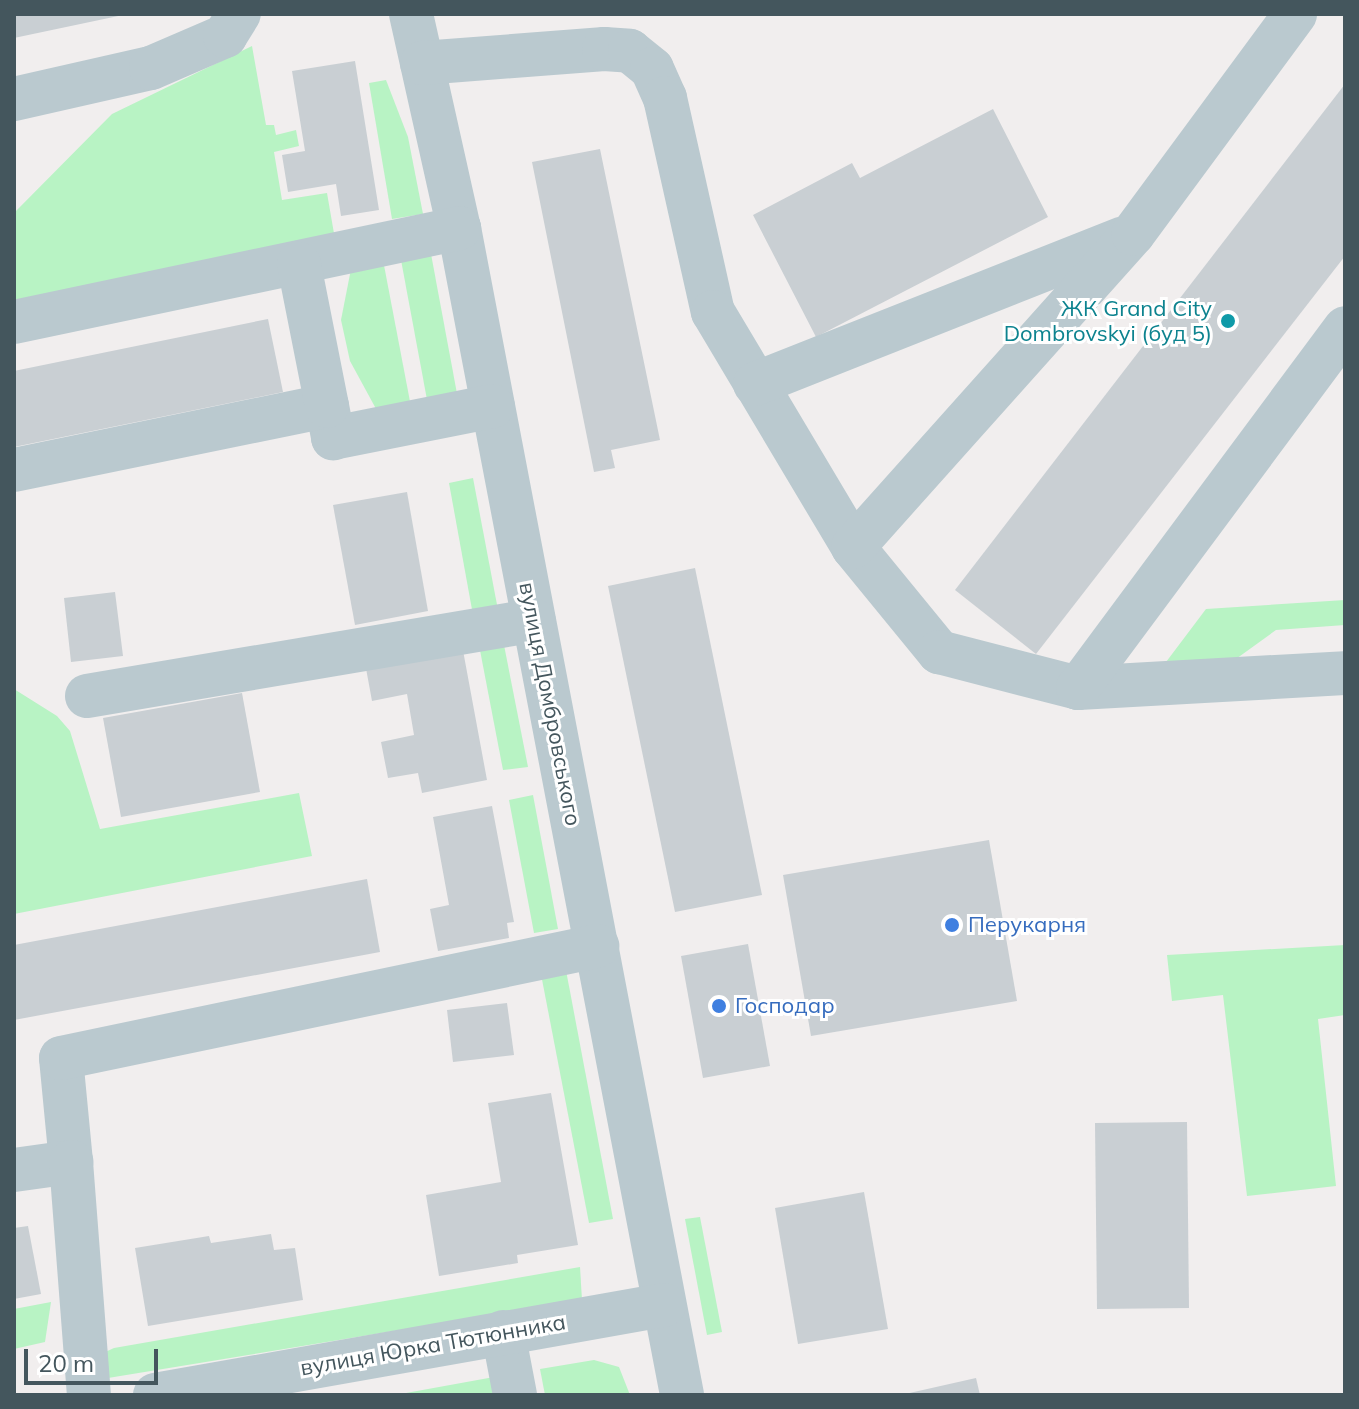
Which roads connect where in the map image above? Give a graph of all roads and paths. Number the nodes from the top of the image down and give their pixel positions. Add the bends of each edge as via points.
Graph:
1 (239, 14) edge
2 (411, 14) edge
3 (1295, 14) edge
4 (422, 63) junction
5 (14, 99) edge
6 (459, 228) junction
7 (1133, 234) junction
8 (299, 264) junction
9 (14, 322) edge
10 (1345, 328) edge
11 (755, 384) junction
12 (327, 406) junction
13 (493, 406) junction
14 (14, 470) edge
15 (853, 547) junction
16 (534, 620) junction
17 (1345, 673) edge
18 (1078, 688) junction
19 (87, 696) dead end
20 (597, 946) junction
21 (71, 1162) junction
22 (14, 1170) edge
23 (664, 1305) junction
24 (503, 1332) junction
25 (89, 1395) edge
26 (155, 1395) edge
27 (515, 1395) edge
28 (682, 1395) edge

1 - 5 street via 225,36 151,68
2 - 4 street, вулиця Домбровського
3 - 7 street
4 - 6 street, вулиця Домбровського
4 - 11 street via 604,49 630,51 652,69 665,98 713,312
6 - 8 street
6 - 13 street, вулиця Домбровського
7 - 11 street
7 - 15 street
8 - 9 street
8 - 12 street
10 - 18 street
11 - 15 street
12 - 13 street via 333,438
12 - 14 street
13 - 16 street, вулиця Домбровського
15 - 18 street via 939,652
16 - 19 street
16 - 20 street, вулиця Домбровського
17 - 18 street
20 - 21 street via 61,1058
20 - 23 street, вулиця Домбровського
21 - 22 street
21 - 25 street
23 - 24 street, вулиця Юрка Тютюнника
23 - 28 street, вулиця Домбровського
24 - 26 street, вулиця Юрка Тютюнника
24 - 27 street

